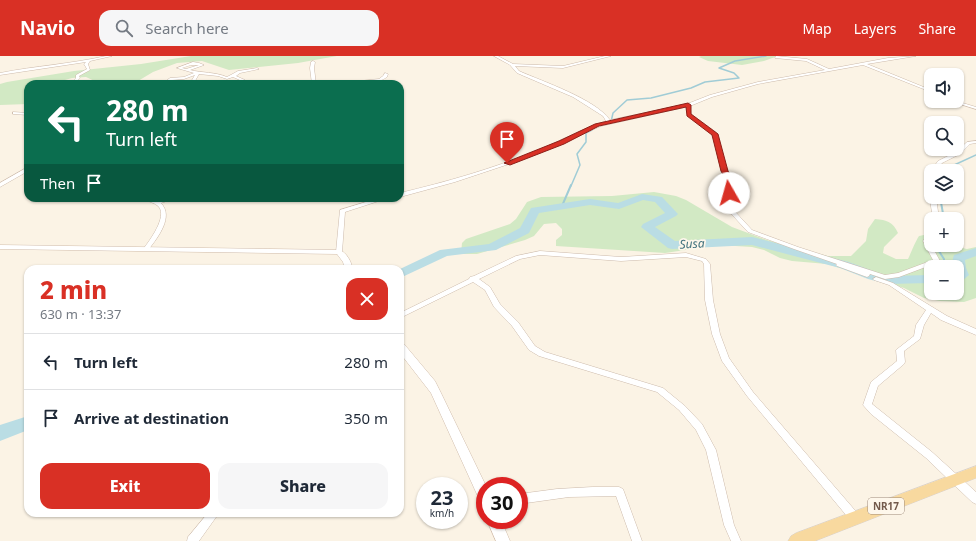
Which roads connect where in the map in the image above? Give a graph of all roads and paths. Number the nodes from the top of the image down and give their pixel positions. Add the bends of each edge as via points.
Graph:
1 (110, 56) edge
2 (496, 56) edge
3 (609, 56) edge
4 (914, 56) edge
5 (776, 57) dead end
6 (89, 61) junction
7 (313, 62) dead end
8 (864, 64) junction
9 (512, 65) junction
10 (257, 69) dead end
11 (830, 70) junction
12 (184, 71) junction
13 (198, 73) junction
14 (0, 74) edge
15 (386, 74) dead end
16 (233, 76) junction
17 (76, 80) edge
18 (164, 80) edge
19 (170, 80) edge
20 (194, 80) dead end
21 (243, 80) edge
22 (314, 80) edge
23 (380, 80) edge
24 (924, 88) edge
25 (964, 104) edge
26 (688, 105) junction
27 (976, 108) edge
28 (14, 113) dead end
29 (24, 114) edge
30 (611, 121) junction
31 (976, 142) edge
32 (939, 164) edge
33 (24, 171) edge
34 (0, 185) edge
35 (404, 194) edge
36 (159, 202) edge
37 (372, 202) edge
38 (156, 203) joint
39 (0, 247) edge
40 (147, 248) junction
41 (339, 252) junction
42 (932, 252) edge
43 (828, 259) junction
44 (348, 265) edge
45 (472, 278) junction
46 (930, 309) junction
47 (404, 314) edge
48 (976, 332) edge
49 (404, 351) edge
50 (976, 472) edge
51 (476, 478) edge
52 (955, 480) junction
53 (528, 497) edge
54 (976, 499) edge
55 (211, 517) edge
56 (855, 518) junction
57 (498, 529) edge
58 (192, 541) edge
59 (503, 541) edge
60 (637, 541) edge
61 (736, 541) edge
62 (796, 541) edge

1 - 6 street
2 - 9 street
3 - 9 street via 563,66
4 - 8 street
5 - 11 street via 807,60
6 - 14 street via 24,68
6 - 17 street via 86,64 89,69 77,76
7 - 22 street
8 - 11 street
8 - 24 street
9 - 30 street via 518,72 574,96
10 - 16 street via 236,73
11 - 26 street via 758,83
12 - 12 street via 179,68 188,64 202,65
12 - 13 street
12 - 18 street
13 - 16 street via 227,78
13 - 19 street
13 - 20 street
15 - 23 street
16 - 21 street
25 - 27 street
26 - 30 street
26 - 43 street via 689,114 715,134 724,171 732,183 726,205 746,228
28 - 29 street
30 - 35 street via 507,163
31 - 32 street via 970,143
33 - 34 street
36 - 38 street
37 - 41 street via 342,211
38 - 40 street via 164,210 163,220
39 - 40 main road
40 - 41 main road
41 - 44 main road
42 - 43 street via 937,261 899,275 885,277
43 - 46 street via 847,269 891,284
45 - 47 street
45 - 56 street via 518,257 540,253 621,259 686,255 706,261 709,300 716,334 725,359 750,394
45 - 61 street via 488,289 497,305 532,348 586,369 660,390 682,408 699,427 711,450 729,525
46 - 48 street
46 - 52 street via 920,325 917,336 900,350 901,362 874,384 867,405 929,455
49 - 51 main road via 431,384
50 - 52 main road, NR17
52 - 54 street
52 - 56 main road, NR17
53 - 60 street via 553,492 619,492
55 - 58 street
56 - 62 main road, NR17
57 - 59 main road

